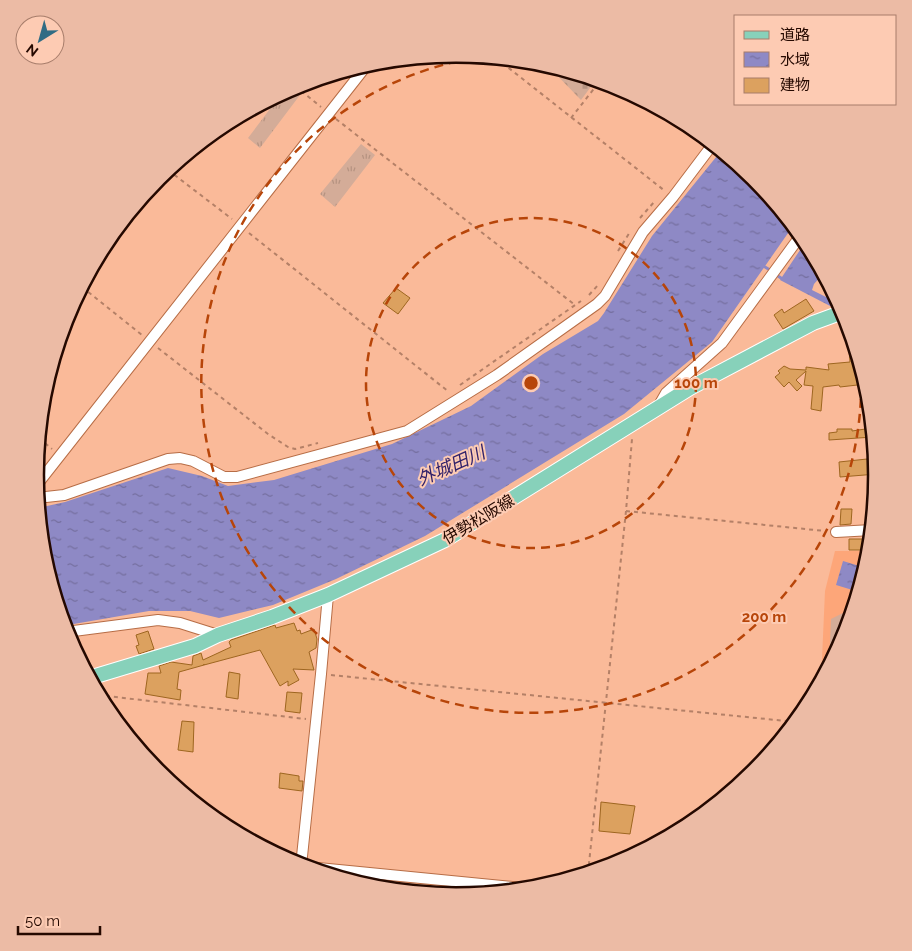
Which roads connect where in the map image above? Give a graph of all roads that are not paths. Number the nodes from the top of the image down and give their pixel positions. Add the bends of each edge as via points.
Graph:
1 (358, 75) edge
2 (709, 150) edge
3 (796, 242) edge
4 (836, 315) edge
5 (658, 408) junction
6 (44, 476) edge
7 (45, 497) edge
8 (865, 530) edge
9 (836, 532) road end
10 (328, 595) junction
11 (74, 631) edge
12 (218, 635) junction
13 (96, 676) edge
14 (301, 857) edge
15 (334, 869) edge
16 (497, 885) edge

1 - 6 street
2 - 7 street via 643,232 597,304 497,375 407,431 237,478 224,477 193,460 168,459 64,495
3 - 5 street via 722,343 666,393
4 - 5 main road, 伊勢松阪線 via 813,323
5 - 10 main road, 伊勢松阪線 via 445,540
8 - 9 street
10 - 12 main road, 伊勢松阪線
10 - 14 street
11 - 12 street via 158,620 180,622
12 - 13 main road, 伊勢松阪線 via 186,649
15 - 16 street

